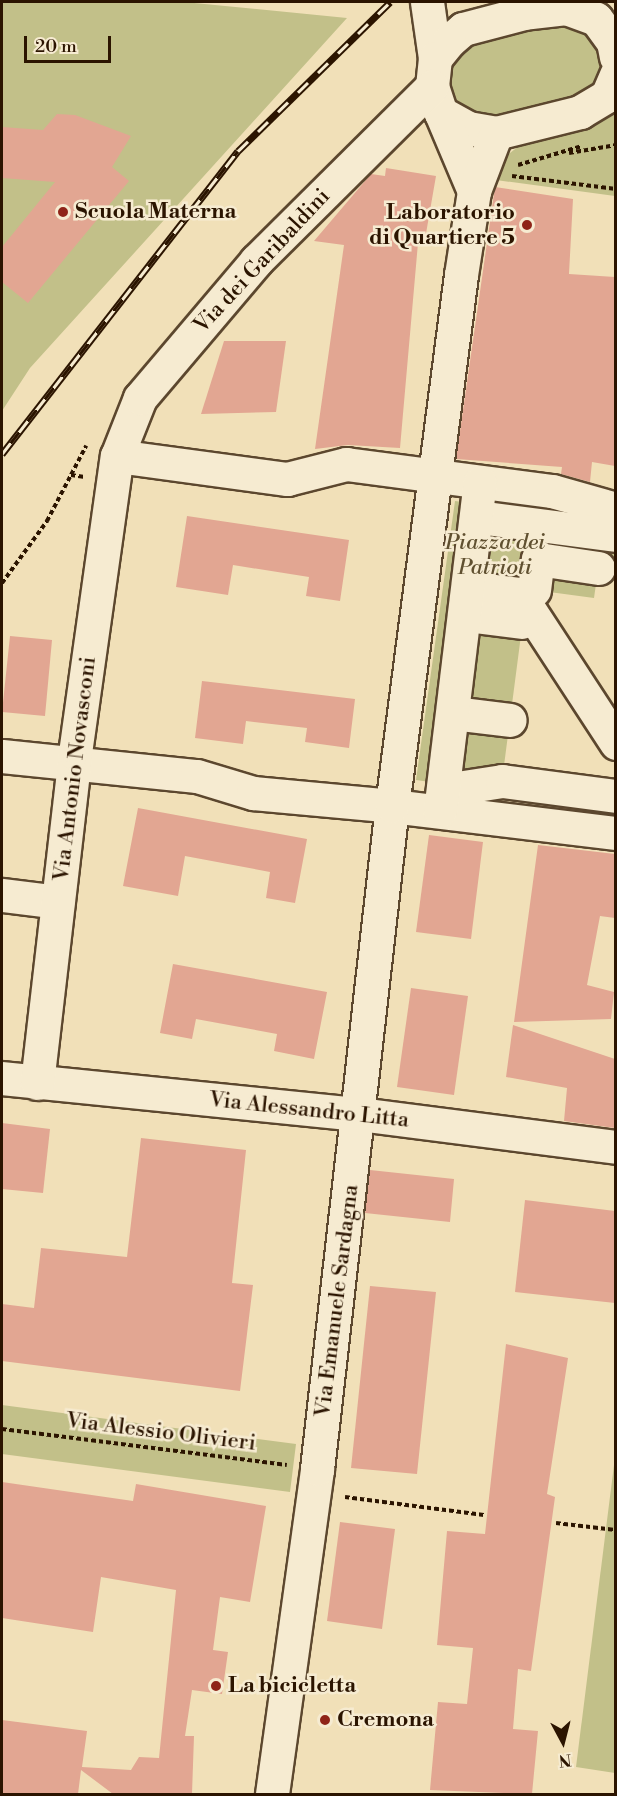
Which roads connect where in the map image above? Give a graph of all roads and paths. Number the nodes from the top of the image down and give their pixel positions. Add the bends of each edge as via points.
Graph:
1 (427, 2) edge
2 (615, 3) edge
3 (566, 8) junction
4 (615, 57) edge
5 (436, 86) junction
6 (613, 87) edge
7 (496, 133) junction
8 (615, 145) edge
9 (560, 155) dead end
10 (478, 179) junction
11 (615, 189) edge
12 (117, 456) junction
13 (435, 476) junction
14 (480, 482) junction
15 (615, 509) edge
16 (478, 517) junction
17 (615, 535) edge
18 (426, 549) junction
19 (473, 556) junction
20 (598, 568) dead end
21 (534, 590) dead end
22 (467, 602) junction
23 (522, 622) dead end
24 (453, 713) junction
25 (510, 720) dead end
26 (615, 743) edge
27 (2, 756) edge
28 (75, 765) junction
29 (615, 796) edge
30 (442, 800) junction
31 (392, 806) junction
32 (615, 833) edge
33 (2, 895) edge
34 (58, 902) junction
35 (2, 1078) edge
36 (37, 1083) junction
37 (359, 1114) junction
38 (615, 1147) edge
39 (2, 1429) edge
40 (316, 1481) junction
41 (484, 1515) dead end
42 (556, 1523) dead end
43 (615, 1530) edge
44 (272, 1794) edge

1 - 5 street
2 - 3 street, Via dei Garibaldini
3 - 4 street via 602,25 613,42
3 - 5 street, Via dei Garibaldini via 524,12 463,29
5 - 7 street via 468,128
5 - 10 street
5 - 12 street, Via dei Garibaldini via 256,261 140,398
6 - 7 street via 569,116
7 - 10 street
8 - 9 path
10 - 11 path via 498,174
10 - 13 street
12 - 13 street via 287,479 346,464
12 - 28 street, Via Antonio Novasconi
13 - 14 street
13 - 18 street
14 - 15 street via 552,490
14 - 16 street
16 - 17 street
16 - 19 street
18 - 19 street
18 - 31 street
19 - 22 street
20 - 21 street via 538,560
22 - 23 street
22 - 24 street
22 - 26 street via 519,594
24 - 25 street
24 - 30 street
27 - 28 street
28 - 31 street via 197,776 253,793
28 - 34 street, Via Antonio Novasconi
29 - 30 street via 502,781
30 - 31 street
30 - 32 street
31 - 37 street, Via Emanuele Sardagna
33 - 34 street
34 - 36 street, Via Antonio Novasconi
35 - 36 street, Via Alessandro Litta
36 - 37 street, Via Alessandro Litta
37 - 38 street, Via Alessandro Litta
37 - 40 street, Via Emanuele Sardagna
39 - 40 path, Via Alessio Olivieri
40 - 41 path, Via Alessio Olivieri
40 - 44 street, Via Emanuele Sardagna
42 - 43 path

